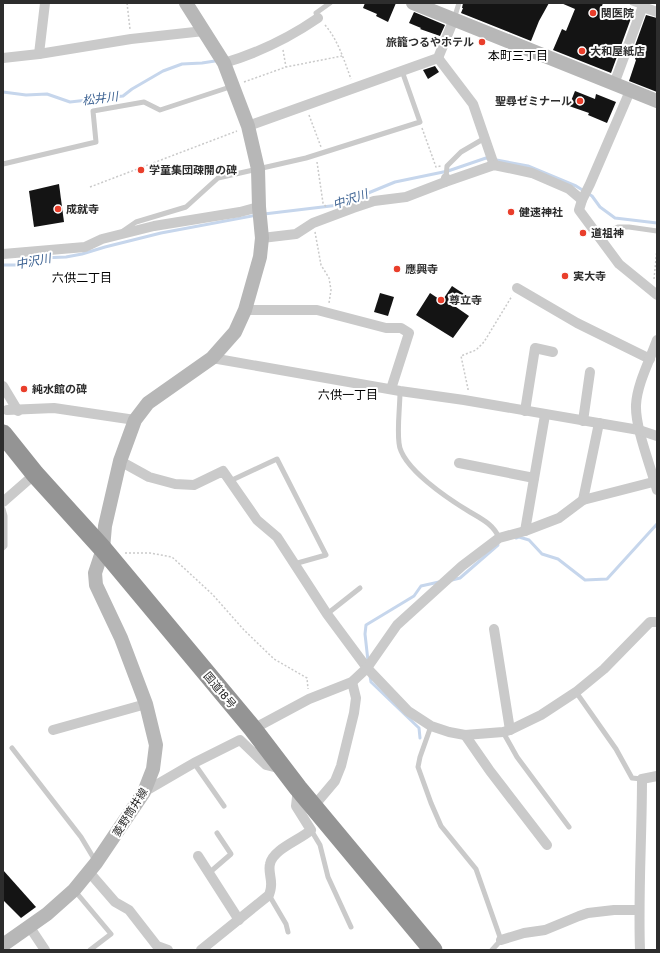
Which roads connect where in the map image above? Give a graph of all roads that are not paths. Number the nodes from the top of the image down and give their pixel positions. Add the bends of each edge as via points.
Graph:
1 (45, 3) edge
2 (186, 3) edge
3 (330, 3) edge
4 (413, 3) edge
5 (459, 3) edge
6 (632, 3) edge
7 (643, 5) edge
8 (657, 12) edge
9 (318, 18) joint
10 (454, 19) junction
11 (204, 31) junction
12 (39, 54) junction
13 (3, 58) edge
14 (438, 58) junction
15 (223, 61) junction
16 (402, 71) junction
17 (614, 84) junction
18 (234, 86) junction
19 (630, 91) junction
20 (657, 101) edge
21 (248, 126) junction
22 (485, 138) junction
23 (3, 164) edge
24 (494, 164) junction
25 (258, 169) junction
26 (445, 180) junction
27 (583, 198) junction
28 (260, 212) junction
29 (657, 231) edge
30 (117, 235) junction
31 (599, 237) junction
32 (262, 238) junction
33 (3, 254) edge
34 (517, 288) road end
35 (655, 294) edge
36 (245, 310) junction
37 (657, 340) edge
38 (553, 352) dead end
39 (212, 358) junction
40 (650, 358) junction
41 (590, 372) dead end
42 (3, 386) edge
43 (396, 390) junction
44 (7, 410) dead end
45 (18, 411) junction
46 (525, 411) junction
47 (545, 415) junction
48 (135, 420) junction
49 (583, 421) junction
50 (599, 423) junction
51 (639, 430) junction
52 (3, 434) edge
53 (657, 436) edge
54 (120, 461) junction
55 (459, 463) dead end
56 (35, 474) junction
57 (534, 478) junction
58 (230, 481) junction
59 (656, 484) edge
60 (583, 500) junction
61 (3, 502) edge
62 (3, 509) edge
63 (525, 530) junction
64 (499, 538) junction
65 (3, 548) edge
66 (104, 551) junction
67 (294, 564) junction
68 (360, 588) dead end
69 (327, 614) junction
70 (657, 622) edge
71 (494, 629) dead end
72 (367, 668) junction
73 (352, 682) junction
74 (576, 692) junction
75 (146, 704) junction
76 (431, 726) junction
77 (253, 729) junction
78 (53, 730) dead end
79 (507, 731) junction
80 (465, 735) junction
81 (12, 748) dead end
82 (194, 763) junction
83 (283, 769) junction
84 (657, 776) edge
85 (642, 780) junction
86 (298, 788) junction
87 (144, 792) junction
88 (224, 806) dead end
89 (313, 807) junction
90 (569, 827) dead end
91 (311, 830) junction
92 (217, 833) dead end
93 (547, 845) dead end
94 (198, 856) dead end
95 (93, 867) junction
96 (209, 873) junction
97 (74, 890) junction
98 (269, 895) junction
99 (639, 910) junction
100 (239, 920) junction
101 (29, 926) junction
102 (351, 926) dead end
103 (288, 932) dead end
104 (501, 940) junction
105 (6, 946) edge
106 (45, 950) edge
107 (90, 950) edge
108 (168, 950) edge
109 (201, 950) edge
110 (433, 950) edge
111 (492, 950) edge
112 (640, 950) edge

1 - 12 street
2 - 11 street, 菱野筒井線
3 - 9 lane via 316,13
4 - 10 street
5 - 10 lane
6 - 7 lane
7 - 8 street
7 - 17 street
9 - 15 street via 296,33 248,56
10 - 14 street
10 - 17 street
11 - 12 street via 131,39
11 - 15 street, 菱野筒井線
12 - 13 street
14 - 16 street
14 - 22 street via 473,104
15 - 18 street, 菱野筒井線
16 - 21 street
16 - 25 lane via 420,122 315,155
17 - 19 street
18 - 21 street, 菱野筒井線
18 - 23 lane via 160,110 144,102 93,111 96,142
19 - 20 street
19 - 27 street
21 - 25 street, 菱野筒井線
22 - 24 street
22 - 26 lane via 461,152 447,166
24 - 26 street
24 - 27 street via 532,173
25 - 28 street, 菱野筒井線
25 - 30 lane via 218,178 186,207 136,222
26 - 32 street via 406,197 374,201 313,223 296,234
27 - 31 street via 579,210
28 - 30 street via 240,212 154,226
28 - 32 street, 菱野筒井線
29 - 31 lane via 629,226 618,227
30 - 33 street via 84,246
31 - 35 street via 619,264
32 - 36 street, 菱野筒井線 via 260,257
34 - 40 street via 577,323
36 - 39 street, 菱野筒井線 via 235,332
36 - 43 street via 317,310 386,328 401,328 409,333
37 - 40 street
38 - 46 street via 535,348
39 - 43 street
39 - 48 street, 菱野筒井線 via 148,403
40 - 51 street via 638,391 636,406
41 - 49 street
42 - 45 street
43 - 46 street
43 - 64 lane via 399,445 408,465 439,491 491,525
44 - 45 street
45 - 48 street via 54,408
46 - 47 street
47 - 49 street
47 - 57 street
48 - 54 street, 菱野筒井線
49 - 50 street
50 - 51 street
50 - 60 street
51 - 53 street
51 - 59 street
52 - 56 highway, 国道18号
54 - 58 street via 149,477 175,484 194,485 222,471
54 - 66 street, 菱野筒井線 via 105,526
55 - 57 street
56 - 61 street
56 - 66 highway, 国道18号
57 - 63 street
58 - 67 street via 257,520 277,536
58 - 67 lane via 277,459 326,554
59 - 60 street
60 - 63 street via 559,518
62 - 65 lane
63 - 64 street
64 - 72 street via 462,566 397,625
66 - 75 street, 菱野筒井線 via 96,573 96,585 121,638
66 - 77 highway, 国道18号
67 - 69 street
68 - 69 lane
69 - 72 street
70 - 74 street via 650,622 604,669
71 - 79 street
72 - 73 street
72 - 76 street via 408,711
73 - 77 street via 309,699
73 - 89 street via 356,698 341,766 335,782
74 - 79 street via 541,715
74 - 85 lane via 616,749 632,778
75 - 78 street
75 - 87 street, 菱野筒井線 via 156,745 153,769
76 - 80 street
76 - 104 lane via 418,767 441,826 476,869
77 - 83 highway, 国道18号
79 - 80 street
79 - 90 lane via 517,757
80 - 93 street
81 - 95 lane via 81,837
82 - 83 street via 240,740 266,765
82 - 87 street
82 - 88 lane
83 - 86 highway, 国道18号
84 - 85 street
85 - 99 street
86 - 89 highway, 国道18号
86 - 91 street via 296,806
87 - 95 street, 菱野筒井線
89 - 110 highway, 国道18号
91 - 98 street via 273,856 270,864 272,885
91 - 102 lane via 320,845 328,877
92 - 96 lane via 231,854
94 - 96 street
95 - 97 street, 菱野筒井線
95 - 108 street via 115,902 129,910 157,946
96 - 100 street
97 - 101 street, 菱野筒井線
97 - 107 lane via 111,934
98 - 100 street
98 - 103 lane
99 - 104 street via 588,913 545,930
99 - 112 street
100 - 109 street
101 - 105 street, 菱野筒井線
101 - 106 street
104 - 111 lane

